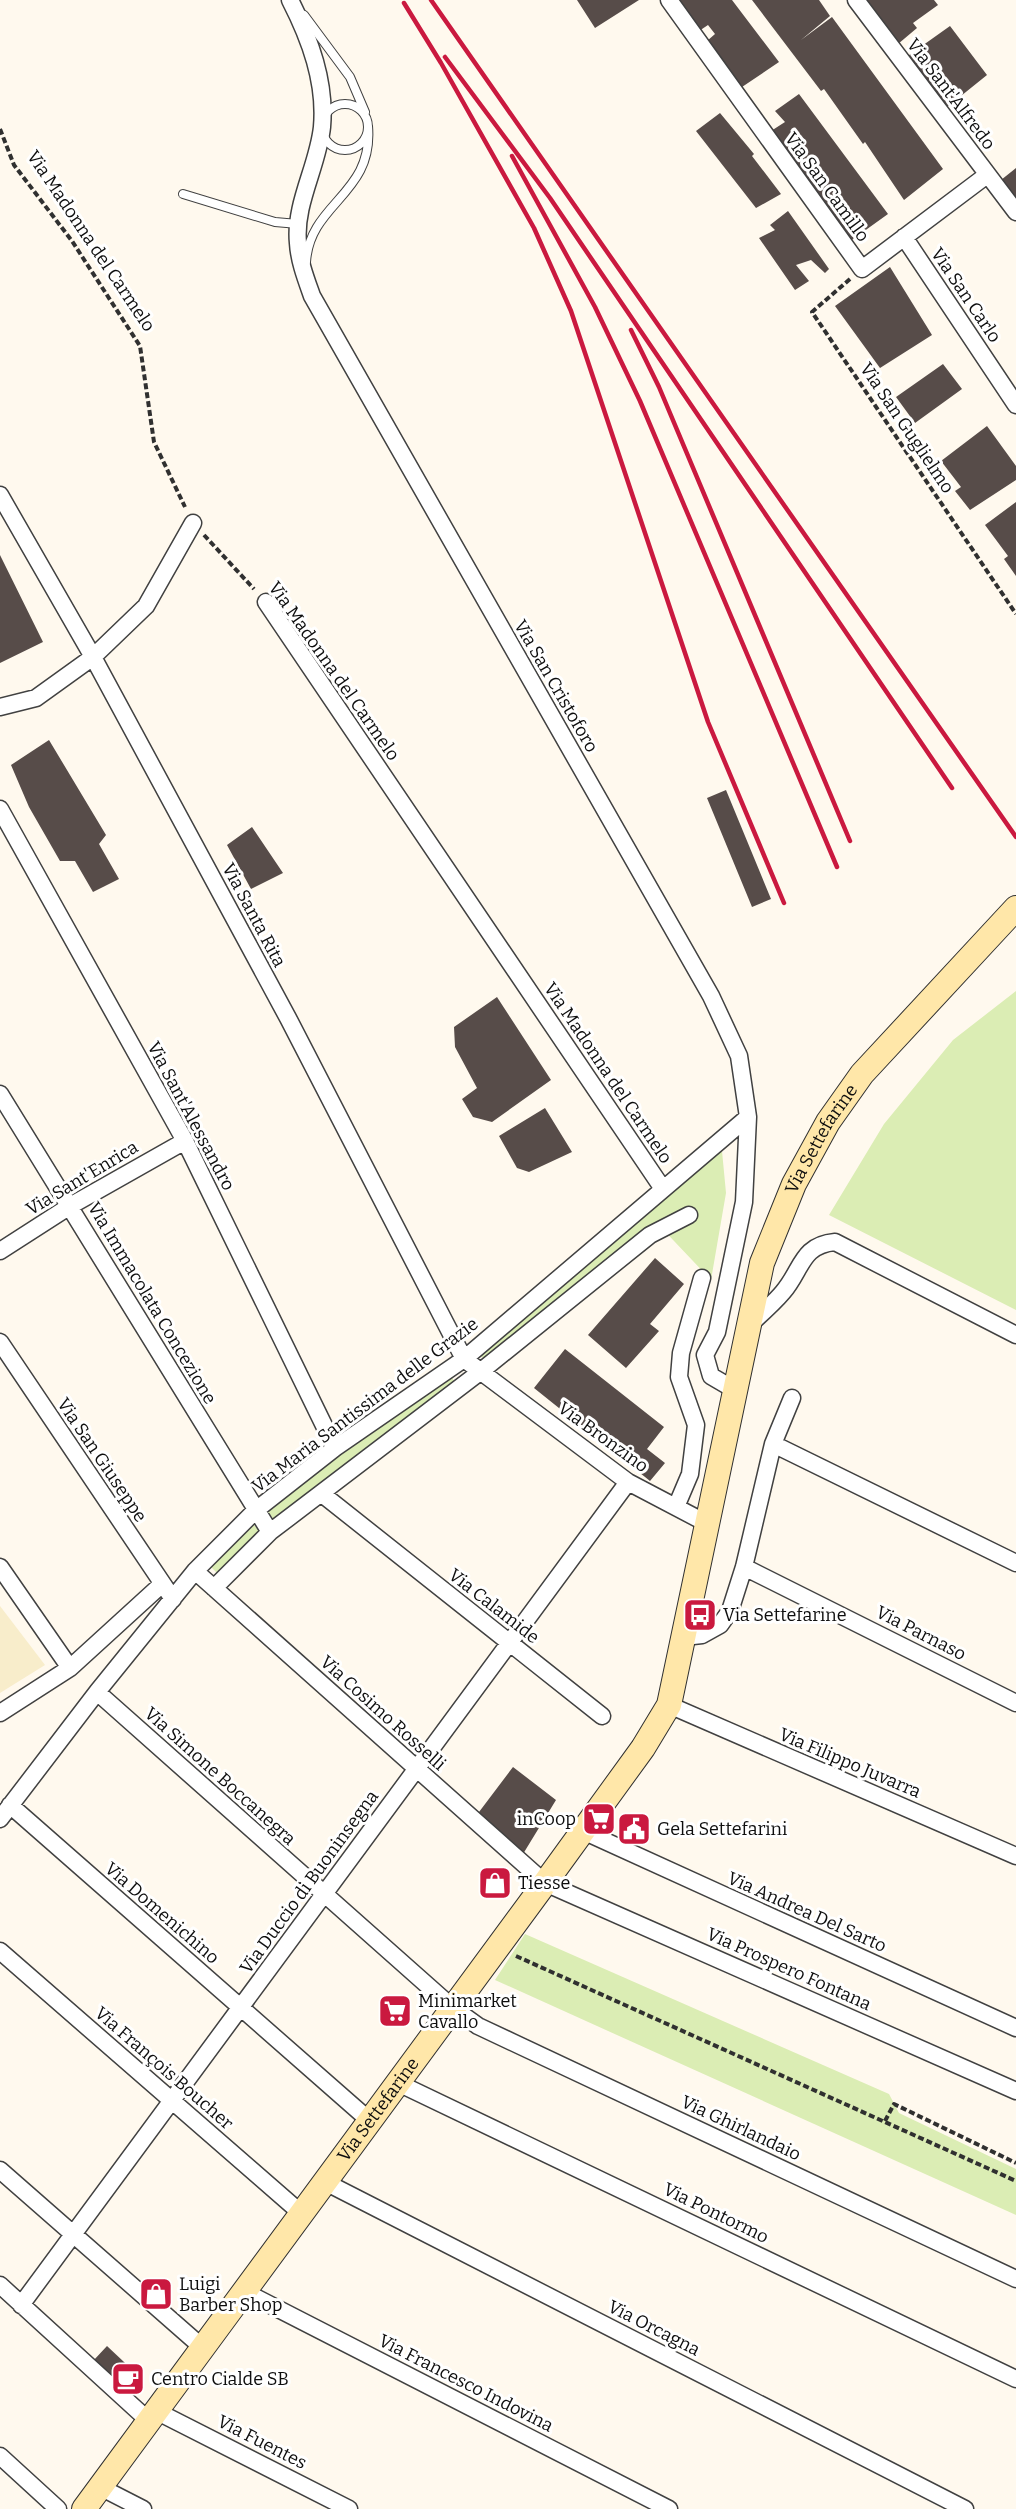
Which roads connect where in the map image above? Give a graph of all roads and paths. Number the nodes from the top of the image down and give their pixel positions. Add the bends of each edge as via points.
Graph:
1 (291, 0) edge
2 (669, 0) edge
3 (856, 0) edge
4 (367, 122) junction
5 (322, 127) junction
6 (0, 129) edge
7 (987, 175) junction
8 (183, 194) dead end
9 (1016, 212) edge
10 (298, 224) junction
11 (904, 237) junction
12 (861, 269) junction
13 (306, 279) junction
14 (1016, 405) edge
15 (0, 495) edge
16 (193, 523) junction
17 (266, 602) joint
18 (1016, 614) edge
19 (93, 657) junction
20 (0, 707) edge
21 (0, 809) edge
22 (1016, 908) edge
23 (0, 1094) edge
24 (748, 1117) junction
25 (184, 1141) junction
26 (663, 1189) junction
27 (70, 1206) junction
28 (689, 1215) dead end
29 (0, 1251) edge
30 (702, 1278) dead end
31 (748, 1326) junction
32 (1016, 1335) edge
33 (0, 1342) edge
34 (464, 1359) junction
35 (480, 1372) junction
36 (735, 1390) junction
37 (792, 1398) dead end
38 (773, 1444) junction
39 (335, 1448) junction
40 (628, 1482) junction
41 (322, 1494) junction
42 (676, 1507) junction
43 (256, 1510) junction
44 (708, 1524) junction
45 (270, 1532) junction
46 (1016, 1563) edge
47 (0, 1567) edge
48 (744, 1567) junction
49 (195, 1571) junction
50 (161, 1585) junction
51 (214, 1588) junction
52 (173, 1599) junction
53 (684, 1637) junction
54 (510, 1643) junction
55 (70, 1668) junction
56 (97, 1692) junction
57 (1016, 1703) edge
58 (669, 1706) junction
59 (0, 1713) edge
60 (602, 1716) dead end
61 (416, 1769) junction
62 (10, 1805) junction
63 (0, 1820) edge
64 (583, 1831) junction
65 (1016, 1856) edge
66 (545, 1883) junction
67 (324, 1894) junction
68 (501, 1943) junction
69 (0, 1951) edge
70 (240, 2008) junction
71 (453, 2008) junction
72 (1016, 2028) edge
73 (398, 2082) junction
74 (1016, 2091) edge
75 (172, 2100) junction
76 (370, 2121) junction
77 (885, 2121) junction
78 (1016, 2163) edge
79 (0, 2170) edge
80 (1016, 2181) edge
81 (326, 2182) junction
82 (302, 2214) junction
83 (73, 2234) junction
84 (1016, 2279) edge
85 (0, 2285) edge
86 (245, 2292) junction
87 (21, 2305) junction
88 (203, 2348) junction
89 (1016, 2379) edge
90 (153, 2416) junction
91 (0, 2456) edge
92 (100, 2487) junction
93 (944, 2505) edge
94 (58, 2509) edge
95 (84, 2509) edge
96 (143, 2509) edge
97 (349, 2509) edge
98 (669, 2509) edge
99 (965, 2509) edge

1 - 4 lane via 350,77
1 - 5 street, Via San Cristoforo via 317,66
2 - 12 street, Via San Camillo
3 - 7 street, Via Sant'Alfredo
4 - 5 lane via 358,108 337,105 326,114
4 - 5 lane via 367,134 357,146 342,150 327,142
4 - 13 lane via 368,150 362,171 312,235 306,256
5 - 10 street, Via San Cristoforo
6 - 16 path, Via Madonna del Carmelo via 14,165 72,241 140,346 154,442
7 - 9 street, Via Sant'Alfredo
7 - 11 street, Via San Camillo
8 - 10 lane via 275,222
10 - 13 street, Via San Cristoforo via 297,242
11 - 12 street, Via San Camillo
11 - 14 street, Via San Carlo
12 - 18 path, Via San Guglielmo via 812,312
13 - 24 street, Via San Cristoforo via 312,296 711,996 739,1056
15 - 19 street, Via Santa Rita
16 - 17 path, Via Madonna del Carmelo
16 - 19 street via 146,606
17 - 26 street, Via Madonna del Carmelo
19 - 20 street via 36,698
19 - 34 street, Via Santa Rita via 288,1018
21 - 25 street, Via Sant'Alessandro
22 - 31 street, Via Settefarine via 862,1074 828,1122 794,1184 762,1263
23 - 27 street, Via Immacolata Concezione
24 - 26 street, Via Maria Santissima delle Grazie
24 - 36 street, Via San Cristoforo via 744,1202 717,1332 705,1355 711,1376
25 - 27 street, Via Sant'Enrica
25 - 39 street, Via Sant'Alessandro
26 - 34 street, Via Maria Santissima delle Grazie
27 - 29 street, Via Sant'Enrica
27 - 43 street, Via Immacolata Concezione
28 - 35 street via 650,1235
30 - 42 street via 681,1353 679,1377 696,1425 690,1474
31 - 32 street via 783,1292 818,1244 835,1242
31 - 36 street, Via Settefarine
33 - 50 street, Via San Giuseppe
34 - 35 street, Via Bronzino
34 - 39 street, Via Maria Santissima delle Grazie
35 - 40 street, Via Bronzino
35 - 41 street
36 - 44 street, Via Settefarine
37 - 38 street
38 - 46 street
38 - 48 street
39 - 43 street, Via Maria Santissima delle Grazie
40 - 42 street, Via Bronzino
40 - 54 street, Via Duccio di Buoninsegna
41 - 45 street
41 - 54 street, Via Calamide
42 - 44 street, Via Bronzino
43 - 45 street, Via Immacolata Concezione
43 - 49 street, Via Maria Santissima delle Grazie
44 - 53 street, Via Settefarine
45 - 51 street
47 - 55 street
48 - 53 street via 730,1611 720,1624 702,1635
48 - 57 street, Via Parnaso
49 - 51 street, Via Cosimo Rosselli
49 - 52 street, Via Maria Santissima delle Grazie
50 - 52 street, Via San Giuseppe
50 - 55 street
51 - 61 street, Via Cosimo Rosselli
52 - 56 street, Via Maria Santissima delle Grazie
53 - 58 street, Via Settefarine
54 - 60 street, Via Calamide
54 - 61 street, Via Duccio di Buoninsegna
55 - 59 street
56 - 62 street, Via Maria Santissima delle Grazie
56 - 67 street, Via Simone Boccanegra
58 - 64 street, Via Settefarine
58 - 65 street, Via Filippo Juvarra
61 - 66 street, Via Cosimo Rosselli
61 - 67 street, Via Duccio di Buoninsegna
62 - 63 street, Via Maria Santissima delle Grazie
62 - 70 street, Via Domenichino
64 - 66 street, Via Settefarine
64 - 72 street, Via Andrea Del Sarto
66 - 68 street, Via Settefarine
66 - 74 street, Via Prospero Fontana
67 - 70 street, Via Duccio di Buoninsegna
67 - 71 street, Via Simone Boccanegra
68 - 71 street, Via Settefarine
68 - 77 path via 515,1955
69 - 75 street, Via François Boucher
70 - 75 street, Via Duccio di Buoninsegna
70 - 76 street, Via Domenichino
71 - 73 street, Via Settefarine
71 - 84 street, Via Ghirlandaio via 478,2026
73 - 76 street, Via Settefarine
73 - 89 street, Via Pontormo
75 - 82 street, Via François Boucher
75 - 83 street, Via Duccio di Buoninsegna
76 - 81 street, Via Settefarine
77 - 78 path via 894,2104
77 - 80 path
79 - 83 street
81 - 82 street, Via Settefarine
81 - 93 street, Via Orcagna
82 - 86 street, Via Settefarine
83 - 87 street, Via Duccio di Buoninsegna
83 - 88 street
85 - 87 street, Via Fuentes
86 - 88 street, Via Settefarine
86 - 98 street, Via Francesco Indovina
87 - 90 street, Via Fuentes
88 - 90 street, Via Settefarine
90 - 92 street, Via Settefarine
90 - 97 street, Via Fuentes
91 - 94 street
92 - 95 street, Via Settefarine
92 - 96 street
93 - 99 street, Via Orcagna

